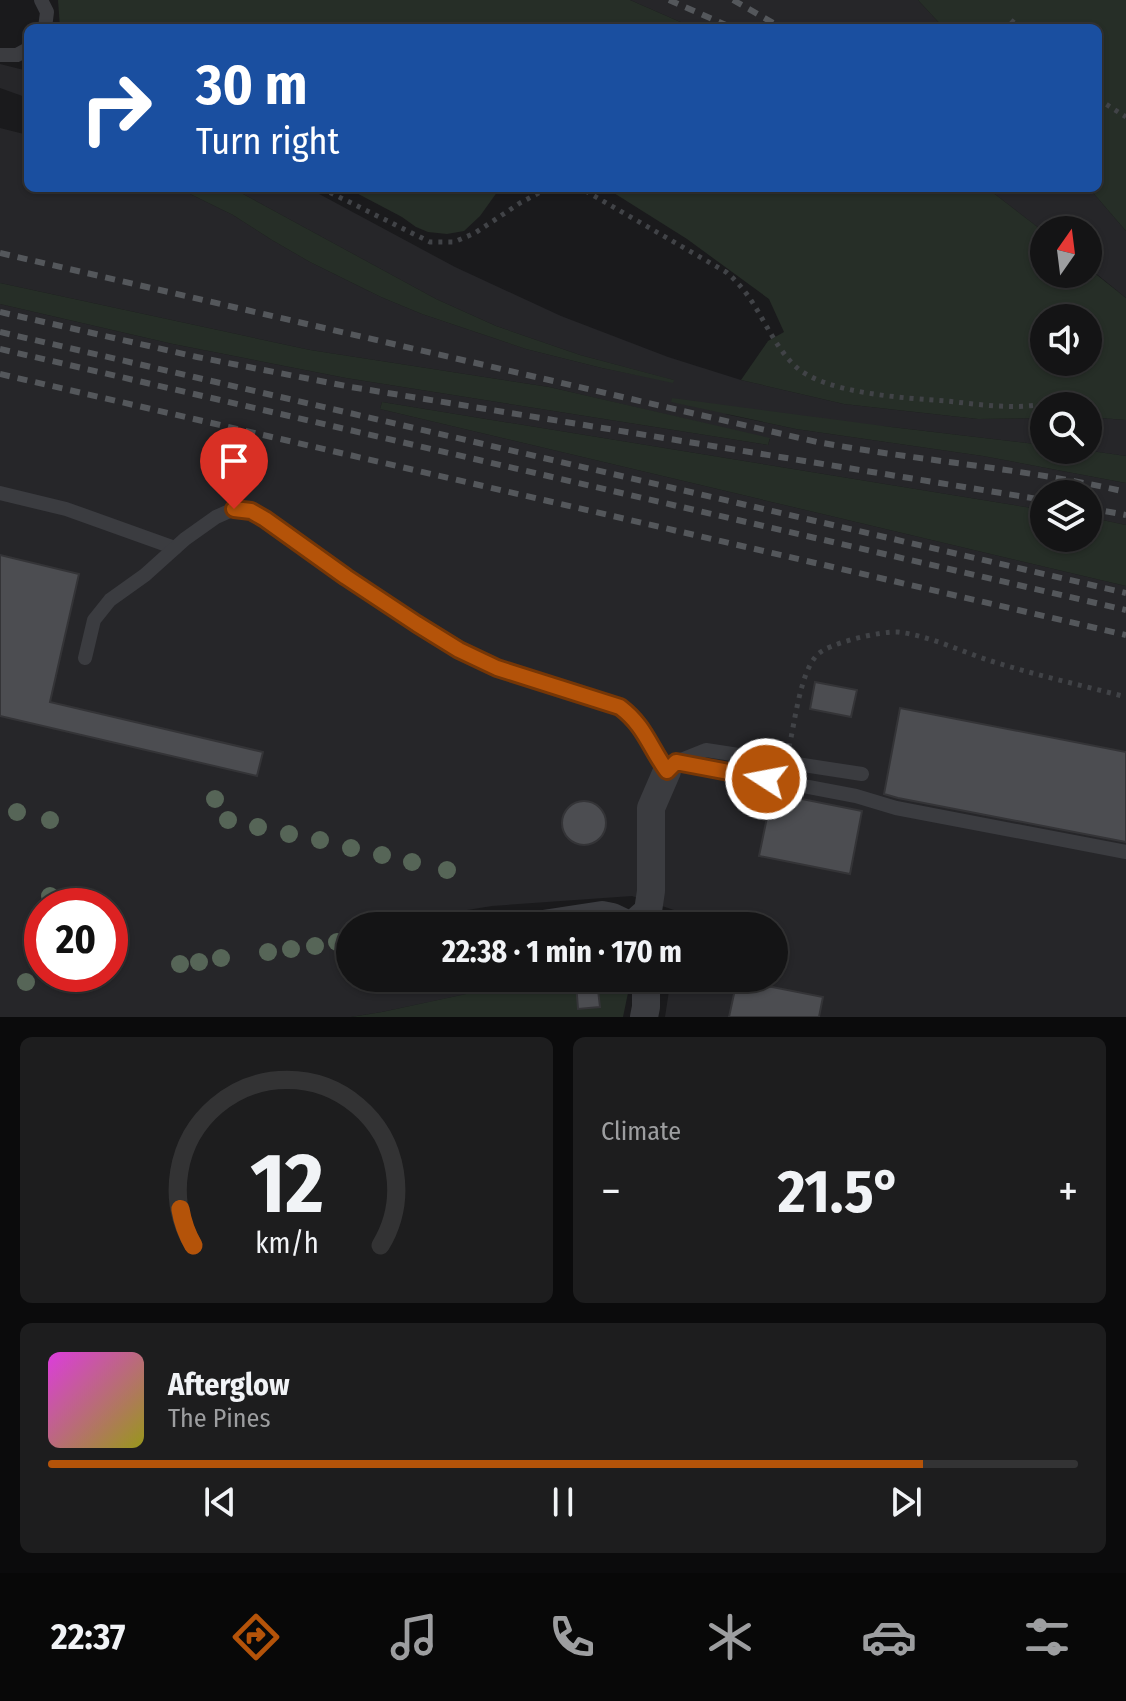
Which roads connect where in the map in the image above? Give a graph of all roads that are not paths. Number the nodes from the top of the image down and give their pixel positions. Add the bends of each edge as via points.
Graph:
1 (41, 0) edge
2 (46, 24) edge
3 (24, 51) edge
4 (0, 55) edge
5 (0, 493) edge
6 (175, 548) junction
7 (85, 658) dead end
8 (672, 766) junction
9 (862, 774) dead end
10 (1126, 852) edge
11 (647, 912) edge
12 (646, 992) edge
13 (644, 1017) edge

1 - 2 lane
3 - 4 lane
5 - 6 lane via 66,509
6 - 7 lane via 101,610
6 - 8 lane via 216,517 234,509 251,511 459,650 497,668 620,707
8 - 9 lane via 706,750
8 - 10 lane via 856,796
8 - 11 street via 651,808
12 - 13 street

